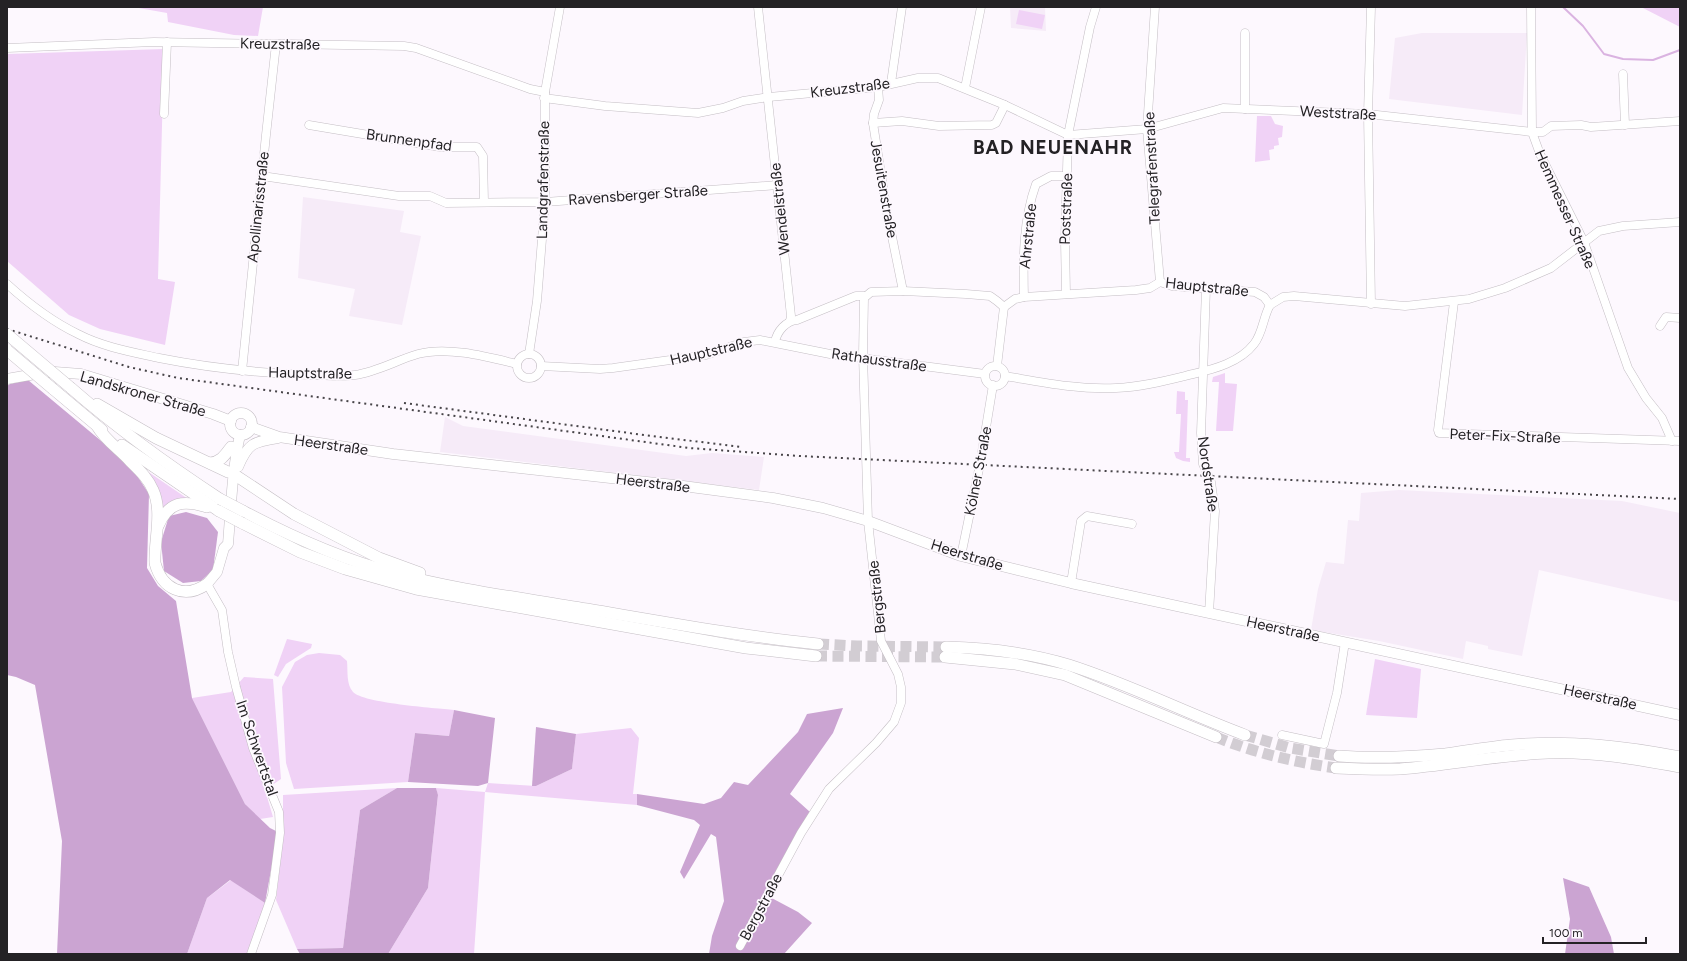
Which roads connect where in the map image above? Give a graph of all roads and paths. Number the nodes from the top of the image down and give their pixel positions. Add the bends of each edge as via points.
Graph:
1 (560, 7) edge
2 (758, 7) edge
3 (902, 7) edge
4 (981, 7) edge
5 (1096, 7) edge
6 (1155, 7) edge
7 (1371, 7) edge
8 (1531, 7) edge
9 (1245, 33) dead end
10 (167, 42) junction
11 (276, 44) junction
12 (7, 48) edge
13 (1623, 74) dead end
14 (891, 83) junction
15 (878, 87) junction
16 (965, 88) junction
17 (545, 95) junction
18 (769, 97) junction
19 (1005, 105) junction
20 (1245, 109) junction
21 (164, 114) dead end
22 (1368, 114) junction
23 (1680, 121) edge
24 (873, 123) junction
25 (309, 125) dead end
26 (1625, 125) junction
27 (1147, 129) junction
28 (1532, 132) junction
29 (1068, 135) junction
30 (262, 176) junction
31 (1067, 176) junction
32 (778, 185) junction
33 (484, 202) junction
34 (545, 202) junction
35 (1680, 222) edge
36 (1584, 242) junction
37 (1160, 282) junction
38 (7, 284) edge
39 (1206, 288) junction
40 (902, 291) junction
41 (868, 294) junction
42 (1066, 294) junction
43 (1024, 297) junction
44 (1454, 302) junction
45 (1270, 304) junction
46 (1371, 304) junction
47 (1004, 307) junction
48 (1680, 318) edge
49 (790, 321) junction
50 (1660, 326) dead end
51 (7, 334) edge
52 (775, 342) junction
53 (7, 350) edge
54 (529, 354) junction
55 (863, 358) junction
56 (517, 364) junction
57 (541, 366) junction
58 (997, 366) junction
59 (242, 371) junction
60 (1204, 371) junction
61 (985, 374) junction
62 (1004, 376) junction
63 (7, 379) edge
64 (993, 385) junction
65 (71, 388) junction
66 (231, 421) junction
67 (96, 426) junction
68 (251, 428) junction
69 (237, 434) junction
70 (280, 437) junction
71 (1676, 441) edge
72 (231, 447) junction
73 (210, 463) junction
74 (232, 474) junction
75 (219, 511) junction
76 (868, 521) junction
77 (1132, 524) dead end
78 (157, 528) junction
79 (961, 556) junction
80 (1071, 583) junction
81 (207, 584) junction
82 (450, 586) junction
83 (1209, 612) junction
84 (1345, 642) junction
85 (818, 644) tunnel mouth
86 (816, 656) tunnel mouth
87 (1680, 715) edge
88 (1245, 735) tunnel mouth
89 (1282, 735) dead end
90 (1216, 737) tunnel mouth
91 (1339, 756) tunnel mouth
92 (1651, 757) junction
93 (1680, 757) edge
94 (1680, 767) edge
95 (1336, 768) tunnel mouth
96 (740, 946) dead end
97 (251, 954) edge

1 - 17 street, Landgrafenstraße
2 - 18 street, Wendelstraße
3 - 14 street
4 - 16 street
5 - 29 street, Poststraße
6 - 27 street, Telegrafenstraße
7 - 22 street
8 - 28 street, Hemmesser Straße
9 - 20 street
10 - 11 street, Kreuzstraße
10 - 12 street, Kreuzstraße
10 - 21 street
11 - 17 street, Kreuzstraße via 416,48
11 - 30 street, Apollinarisstraße
13 - 26 street
14 - 15 street, Kreuzstraße
14 - 16 street, Kreuzstraße via 918,78 938,78
15 - 18 street, Kreuzstraße
15 - 24 street, Jesuitenstraße via 879,100
16 - 19 street, Kreuzstraße
17 - 18 street, Kreuzstraße via 605,106 698,113
17 - 34 street, Landgrafenstraße
18 - 32 street, Wendelstraße
19 - 24 street via 996,123 992,125 939,126 902,121
19 - 29 street, Kreuzstraße
20 - 22 street, Weststraße
20 - 27 street, Weststraße via 1223,108
22 - 28 street, Weststraße
22 - 46 street
23 - 26 street
24 - 40 street, Jesuitenstraße
25 - 33 street, Brunnenpfad via 440,147 477,147 483,156
26 - 28 street via 1551,126 1543,132
27 - 29 street
27 - 37 street, Telegrafenstraße
28 - 36 street, Hemmesser Straße via 1540,154
29 - 31 street, Poststraße
30 - 33 street, Ravensberger Straße via 399,196 430,196 446,203
30 - 59 street, Apollinarisstraße
31 - 42 street, Poststraße
31 - 43 street, Ahrstraße via 1052,176 1036,184 1030,200 1023,258
32 - 34 street, Ravensberger Straße
32 - 49 street, Wendelstraße
33 - 34 street, Ravensberger Straße
34 - 54 street, Landgrafenstraße via 537,301
35 - 36 street, Hauptstraße via 1623,226 1599,231
36 - 44 street, Hauptstraße via 1551,268 1484,296
36 - 71 street, Hemmesser Straße via 1628,368
37 - 39 street, Hauptstraße via 1172,286
37 - 42 street, Hauptstraße via 1150,288
38 - 59 street, Hauptstraße via 47,317 95,341 139,354
39 - 45 street, Hauptstraße via 1256,292
39 - 60 street, Nordstraße
40 - 41 street
40 - 47 street via 990,296
41 - 49 street via 856,296
41 - 55 street, Bergstraße via 863,301
42 - 43 street, Hauptstraße
43 - 47 street, Hauptstraße via 1015,298
44 - 46 street, Hauptstraße via 1404,306
44 - 71 street, Peter-Fix-Straße via 1438,430 1440,433
45 - 46 street, Hauptstraße via 1283,297 1294,296
45 - 60 street via 1255,343 1244,354 1228,363
47 - 58 street
48 - 50 street via 1666,317
49 - 52 street, Hauptstraße via 778,332
51 - 65 highway, bridge
52 - 55 street, Rathausstraße
52 - 57 street, Hauptstraße via 752,340 706,355 600,370
53 - 67 highway, bridge
54 - 56 street via 522,356
54 - 57 street via 538,358
55 - 61 street, Rathausstraße
55 - 76 street, Bergstraße
56 - 57 street via 519,373 527,378 537,375
56 - 59 street, Hauptstraße via 486,357 434,352 419,354 355,375
58 - 61 street via 989,368
58 - 62 street via 1002,368
60 - 62 street via 1136,387 1116,388 1060,386
60 - 83 street, Nordstraße via 1201,433 1203,464 1211,482 1215,511
61 - 64 street via 987,382
62 - 64 street via 1001,383
63 - 66 main road, Landskroner Straße via 42,373 81,374
64 - 79 street, Kölner Straße
65 - 73 highway via 156,438
65 - 82 highway, bridge via 187,478 220,499 286,534 345,558
66 - 68 main road via 235,416 244,414 252,421
66 - 69 main road via 231,427
67 - 75 highway
67 - 78 highway via 102,436 144,475 150,485 155,499
68 - 69 main road via 248,432
68 - 70 main road, Heerstraße
69 - 72 main road
69 - 74 main road
70 - 74 main road via 253,444
70 - 76 main road, Heerstraße via 393,454 773,498 823,508
72 - 73 highway via 222,458
72 - 74 main road
73 - 74 highway
74 - 81 main road via 228,544 224,548 217,572
74 - 82 highway via 294,514 379,558
75 - 78 highway via 195,504 177,504 166,512
75 - 86 highway, bridge via 300,552 337,566 416,589 746,648
76 - 79 main road, Heerstraße
76 - 96 street, Bergstraße via 881,641 898,674 901,702 894,722 829,789 801,833
77 - 80 street via 1087,516 1081,521
78 - 81 highway via 155,563 163,581 175,590 188,592
79 - 80 main road, Heerstraße
80 - 83 main road, Heerstraße
81 - 97 street, Im Schwertstal via 222,610 228,652 253,748 279,812 280,833 272,895
82 - 85 highway via 746,636
83 - 84 main road, Heerstraße
84 - 87 main road, Heerstraße
84 - 89 street via 1337,693 1324,744
88 - 90 highway via 1068,665 1011,652 946,652 1065,675
91 - 92 highway via 1389,758 1446,754 1511,745 1588,743
92 - 93 highway
92 - 94 highway
92 - 95 highway via 1549,753 1399,769

